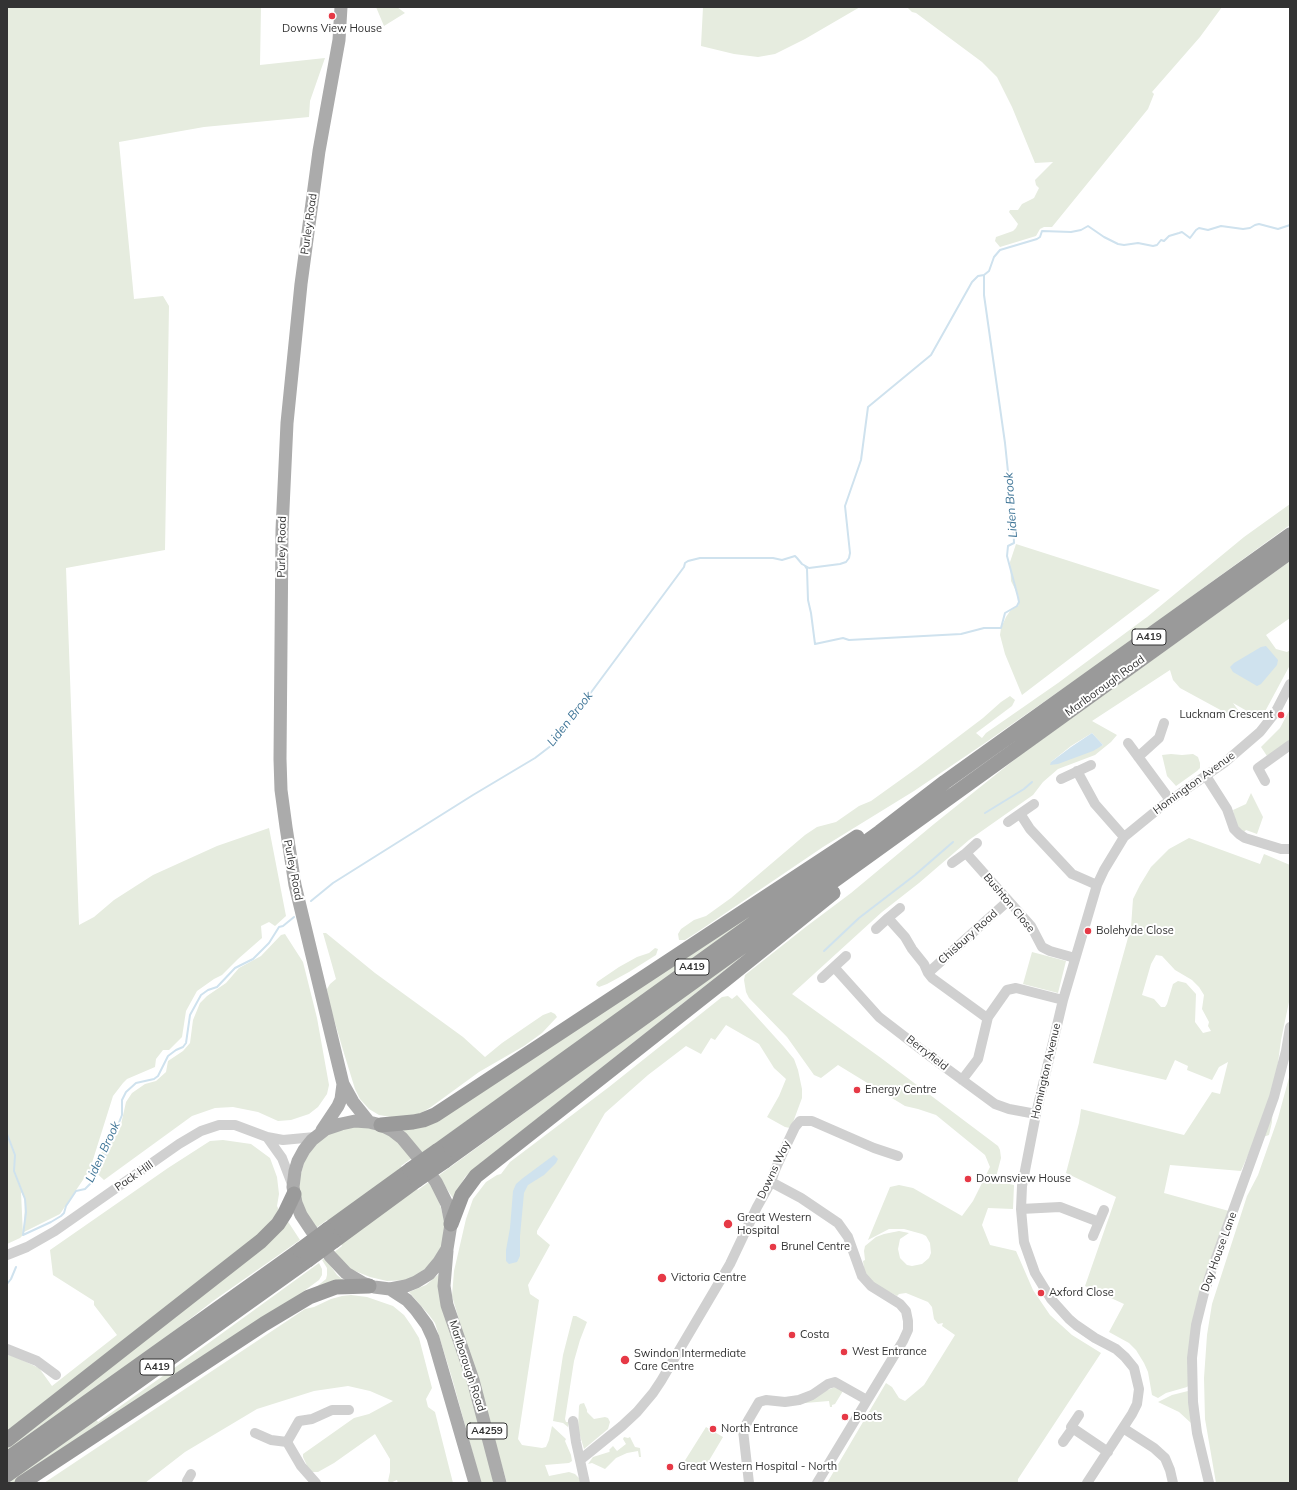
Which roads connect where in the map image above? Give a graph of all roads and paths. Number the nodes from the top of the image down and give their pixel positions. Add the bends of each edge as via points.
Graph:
1 (341, 7) edge
2 (1290, 535) edge
3 (1290, 552) edge
4 (1290, 684) edge
5 (1164, 723) dead end
6 (1128, 743) dead end
7 (1290, 746) edge
8 (1138, 757) junction
9 (1091, 765) dead end
10 (1077, 771) junction
11 (1206, 776) junction
12 (1061, 779) dead end
13 (1265, 781) dead end
14 (945, 782) junction
15 (1170, 800) junction
16 (1034, 804) dead end
17 (939, 805) junction
18 (1021, 815) junction
19 (1008, 822) dead end
20 (1124, 837) junction
21 (977, 842) dead end
22 (1290, 849) edge
23 (966, 853) junction
24 (952, 864) dead end
25 (1097, 885) junction
26 (1008, 901) junction
27 (900, 908) dead end
28 (888, 918) junction
29 (876, 929) dead end
30 (846, 956) dead end
31 (1075, 958) junction
32 (834, 967) junction
33 (928, 973) junction
34 (822, 978) dead end
35 (1063, 1000) junction
36 (987, 1018) junction
37 (1290, 1027) edge
38 (962, 1080) junction
39 (343, 1084) junction
40 (1036, 1114) junction
41 (375, 1124) junction
42 (318, 1134) junction
43 (267, 1137) junction
44 (441, 1156) junction
45 (898, 1156) dead end
46 (771, 1182) junction
47 (294, 1190) junction
48 (1021, 1209) junction
49 (1104, 1210) dead end
50 (1098, 1222) junction
51 (451, 1224) junction
52 (1093, 1236) dead end
53 (447, 1249) junction
54 (7, 1255) edge
55 (304, 1255) junction
56 (369, 1286) junction
57 (390, 1289) junction
58 (7, 1349) edge
59 (51, 1373) dead end
60 (867, 1400) junction
61 (349, 1410) dead end
62 (1079, 1415) dead end
63 (573, 1422) dead end
64 (1072, 1428) junction
65 (1123, 1428) junction
66 (255, 1433) dead end
67 (7, 1440) edge
68 (287, 1442) junction
69 (1064, 1442) dead end
70 (1108, 1452) junction
71 (7, 1459) edge
72 (580, 1460) junction
73 (7, 1475) edge
74 (22, 1483) edge
75 (316, 1483) edge
76 (475, 1483) edge
77 (500, 1483) edge
78 (585, 1483) edge
79 (749, 1483) edge
80 (817, 1483) edge
81 (1087, 1483) edge
82 (1173, 1483) edge
83 (1209, 1483) edge

1 - 39 main road, Purley Road via 339,40 319,151 301,284 287,423 282,530 280,708 282,790 288,847
2 - 14 highway, Marlborough Road / A419
3 - 17 highway, Marlborough Road / A419
4 - 11 street, Homington Avenue via 1266,727
5 - 8 street via 1159,738
6 - 8 street
7 - 13 street via 1258,768
8 - 15 street
9 - 10 street
10 - 12 street
10 - 20 street via 1094,804
11 - 15 street, Homington Avenue
11 - 22 street via 1239,834 1281,849
14 - 41 highway, A419 via 904,806 435,1115 413,1122
14 - 44 highway, A419
15 - 20 street, Homington Avenue
16 - 18 street
17 - 44 highway, A419
17 - 51 highway, A419 via 745,964 476,1176 462,1195
18 - 19 street
18 - 25 street via 1030,829 1072,874
20 - 25 street, Homington Avenue
21 - 23 street
23 - 24 street
23 - 26 street, Bushton Close
25 - 31 street, Homington Avenue
26 - 31 street, Bushton Close via 1031,926 1045,949
26 - 33 street, Chisbury Road
27 - 28 street
28 - 29 street
28 - 33 street via 904,936
30 - 32 street
31 - 35 street, Homington Avenue
32 - 34 street
32 - 38 street, Berryfield via 879,1017
33 - 36 street
35 - 36 street via 1012,988 1007,990
35 - 40 street, Homington Avenue
36 - 38 street via 978,1059
37 - 83 street, Day House Lane via 1274,1097 1212,1269 1196,1325 1192,1358 1193,1402 1197,1433
38 - 40 street, Berryfield via 1000,1107
39 - 41 main road, Purley Road via 355,1105
39 - 42 main road, Purley Road via 338,1106
40 - 48 street, Homington Avenue via 1023,1178
41 - 42 main road via 347,1122 332,1126
41 - 51 main road via 393,1131 402,1138 428,1171 443,1196
42 - 43 street, Pack Hill via 290,1140
42 - 47 main road, Purley Road via 298,1160
43 - 47 street via 281,1156
43 - 54 street, Pack Hill via 235,1125 201,1131 55,1232
44 - 55 highway, A419, bridge
45 - 46 street, Downs Way via 812,1121 803,1120 793,1131
46 - 60 street via 801,1198 838,1223 848,1237 866,1282 900,1304 906,1311 907,1333
46 - 72 street, Downs Way via 721,1280 653,1393 630,1418
47 - 56 main road via 301,1214 330,1256 346,1273
47 - 67 highway via 278,1224 261,1241
48 - 50 street via 1060,1207
48 - 65 street, Homington Avenue via 1027,1252 1035,1273 1048,1294 1069,1319 1085,1332 1119,1351 1134,1368 1139,1385 1138,1398
49 - 50 street
50 - 52 street
51 - 53 main road, Marlborough Road
53 - 57 main road via 426,1276 412,1284
53 - 77 main road, Marlborough Road / A4259 via 444,1286 448,1305 473,1380
55 - 71 highway, A419
55 - 73 highway, A419
56 - 57 main road
56 - 74 highway, A419 via 336,1287 304,1300
57 - 76 main road, A4259 via 407,1300 416,1310 434,1338
58 - 59 street via 34,1360
60 - 79 street via 833,1382 799,1400 759,1402 743,1430
60 - 80 street
61 - 68 street via 332,1410 312,1419 300,1421
62 - 64 street
63 - 72 street
64 - 69 street
64 - 70 street
65 - 70 street, Homington Avenue
65 - 82 street via 1162,1456 1169,1466
66 - 68 street via 271,1440
68 - 75 street via 301,1466
70 - 81 street, Homington Avenue
72 - 78 street

